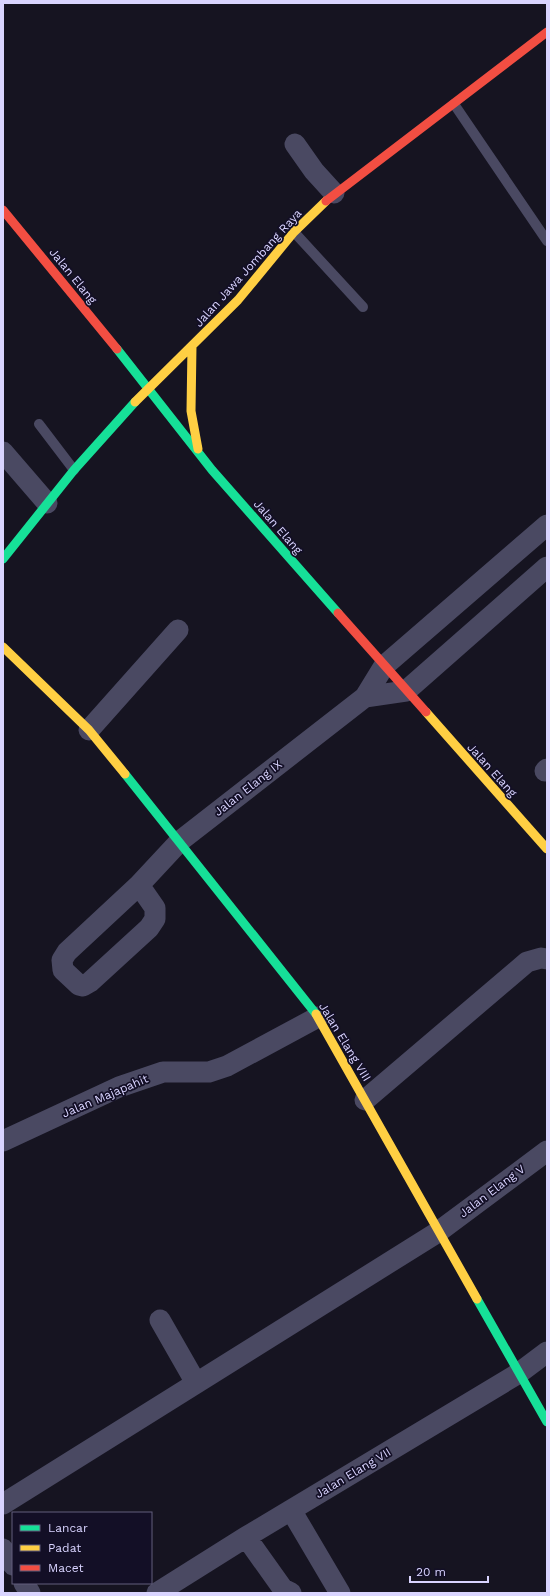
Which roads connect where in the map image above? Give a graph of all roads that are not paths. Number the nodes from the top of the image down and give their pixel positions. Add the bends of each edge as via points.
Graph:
1 (547, 32) edge
2 (454, 104) junction
3 (295, 144) dead end
4 (334, 193) junction
5 (3, 210) edge
6 (294, 232) junction
7 (547, 241) edge
8 (363, 307) dead end
9 (192, 346) junction
10 (148, 387) junction
11 (38, 424) dead end
12 (198, 451) junction
13 (3, 452) edge
14 (74, 470) junction
15 (47, 503) junction
16 (547, 525) edge
17 (3, 559) edge
18 (547, 567) edge
19 (178, 630) dead end
20 (3, 647) edge
21 (384, 666) junction
22 (406, 691) junction
23 (365, 697) junction
24 (89, 730) junction
25 (180, 841) junction
26 (547, 849) edge
27 (139, 885) junction
28 (547, 959) edge
29 (318, 1017) junction
30 (365, 1100) junction
31 (3, 1141) edge
32 (547, 1151) edge
33 (438, 1232) junction
34 (160, 1320) dead end
35 (547, 1352) edge
36 (518, 1373) junction
37 (196, 1383) junction
38 (547, 1422) edge
39 (3, 1504) edge
40 (291, 1510) junction
41 (246, 1537) junction
42 (3, 1549) edge
43 (12, 1563) edge
44 (25, 1584) edge
45 (30, 1593) edge
46 (157, 1593) edge
47 (291, 1593) edge
48 (340, 1593) edge

1 - 2 street, Jalan Jawa Jombang Raya
2 - 4 street, Jalan Jawa Jombang Raya
2 - 7 lane
3 - 4 street
4 - 6 street, Jalan Jawa Jombang Raya
5 - 10 street, Jalan Elang
6 - 8 lane
6 - 9 street, Jalan Jawa Jombang Raya via 238,300
9 - 10 street, Jalan Jawa Jombang Raya
9 - 12 street via 191,411
10 - 12 street, Jalan Elang
10 - 14 street, Jalan Jawa Jombang Raya
11 - 14 lane
12 - 21 street, Jalan Elang
13 - 15 street
14 - 15 street, Jalan Jawa Jombang Raya
15 - 17 street, Jalan Jawa Jombang Raya
16 - 21 street, Jalan Elang IX
18 - 22 street
19 - 24 street
20 - 24 street, Jalan Elang VIII
21 - 22 street, Jalan Elang
21 - 23 street, Jalan Elang IX
22 - 23 street, Jalan Elang IX
22 - 26 street, Jalan Elang
23 - 25 street, Jalan Elang IX
24 - 25 street, Jalan Elang VIII
25 - 27 street, Jalan Elang IX
25 - 29 street, Jalan Elang VIII
27 - 27 street, Jalan Elang IX via 155,908 153,923 90,982 83,986 79,985 62,970 64,957
28 - 30 street via 527,962
29 - 30 street, Jalan Elang VIII
29 - 31 street, Jalan Majapahit via 227,1066 208,1072 163,1072 119,1087
30 - 33 street, Jalan Elang VIII
32 - 33 street, Jalan Elang V
33 - 36 street, Jalan Elang VIII
33 - 37 street, Jalan Elang V
34 - 37 street
35 - 36 street, Jalan Elang VII
36 - 38 street, Jalan Elang VIII
36 - 40 street, Jalan Elang VII
37 - 39 street, Jalan Elang V
40 - 41 street, Jalan Elang VII
40 - 48 street
41 - 46 street, Jalan Elang VII
41 - 47 street via 283,1589
42 - 43 street
44 - 45 street

